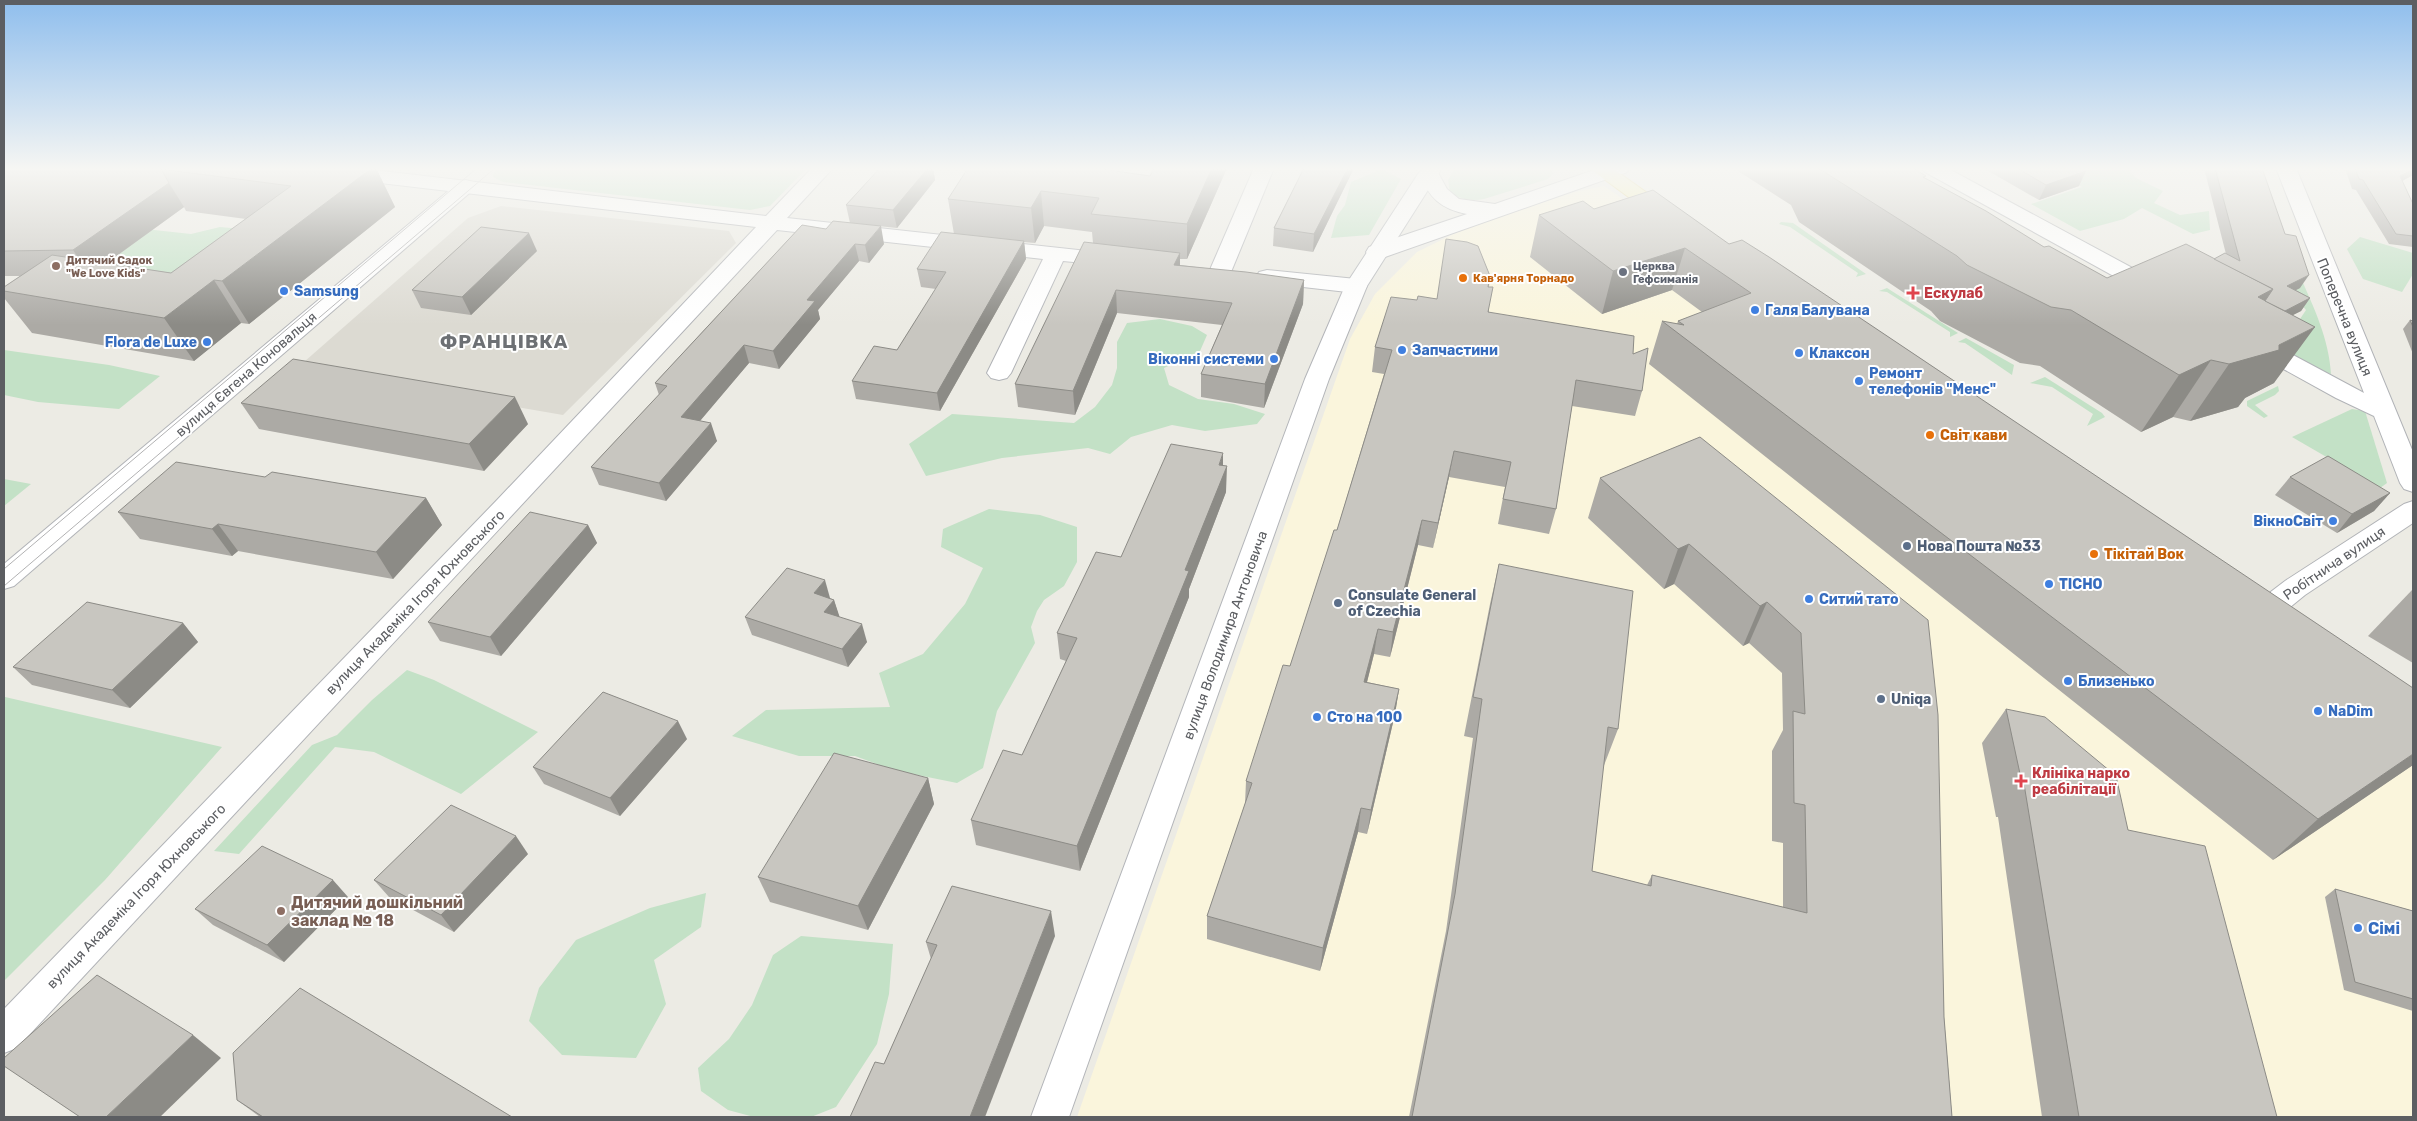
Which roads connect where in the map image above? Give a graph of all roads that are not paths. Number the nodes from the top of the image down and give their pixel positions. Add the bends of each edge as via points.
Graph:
1 (426, 220) edge
2 (758, 220) edge
3 (1246, 220) edge
4 (1398, 220) edge
5 (1467, 220) edge
6 (1674, 220) edge
7 (2028, 220) edge
8 (2307, 220) edge
9 (772, 222) junction
10 (1684, 228) edge
11 (1377, 252) junction
12 (1056, 253) junction
13 (1134, 262) edge
14 (1356, 286) junction
15 (2178, 302) edge
16 (2240, 336) edge
17 (999, 372) dead end
18 (2382, 410) junction
19 (2413, 483) edge
20 (2413, 510) edge
21 (4, 579) edge
22 (2259, 620) edge
23 (4, 1035) edge
24 (1050, 1117) edge

1 - 21 street, вулиця Євгена Коновальця
2 - 9 street
3 - 14 street via 1227,273
4 - 11 street, вулиця Володимира Антоновича
5 - 11 street
6 - 10 main road
7 - 15 street
8 - 18 street, Поперечна вулиця
9 - 12 street
9 - 23 street, вулиця Академіка Ігоря Юхновського
11 - 14 street, вулиця Володимира Антоновича
12 - 13 street
12 - 17 street
14 - 24 street, вулиця Володимира Антоновича via 1314,388
16 - 18 street
18 - 19 street
20 - 22 street, Робітнича вулиця via 2295,588

